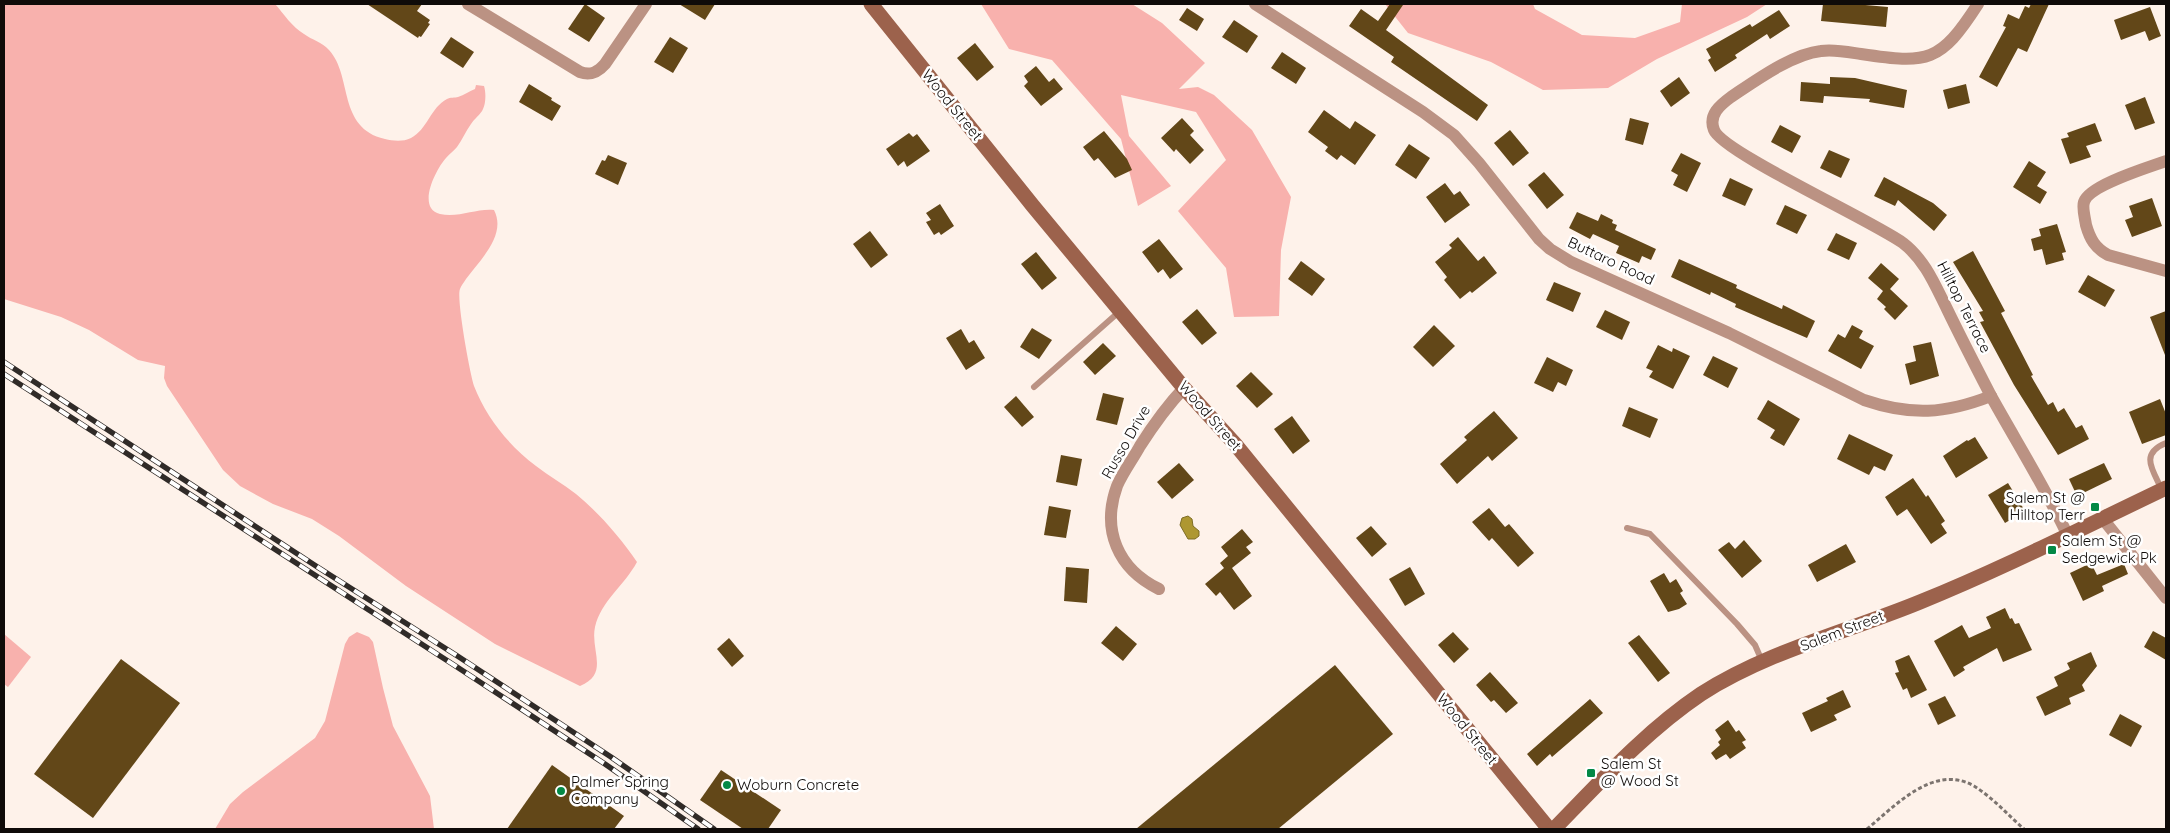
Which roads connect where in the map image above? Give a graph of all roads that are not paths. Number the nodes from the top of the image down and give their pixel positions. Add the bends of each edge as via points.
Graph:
1 (468, 4) edge
2 (646, 4) edge
3 (871, 4) edge
4 (1255, 4) edge
5 (1978, 4) edge
6 (2166, 161) edge
7 (2166, 271) edge
8 (1120, 310) junction
9 (1034, 387) dead end
10 (1184, 388) junction
11 (1991, 396) junction
12 (2166, 443) edge
13 (2164, 490) edge
14 (2103, 519) junction
15 (1627, 528) dead end
16 (2068, 536) junction
17 (1159, 589) dead end
18 (2166, 598) edge
19 (1763, 662) junction
20 (1549, 829) edge
21 (1554, 829) edge

1 - 2 street via 580,72 591,74 605,64
3 - 8 street, Wood Street
4 - 11 street, Buttaro Road via 1454,135 1539,239 1571,262 1880,406 1923,411 1965,405
5 - 11 street, Hilltop Terrace via 1949,44 1933,55 1906,60 1838,51 1810,53 1778,68 1724,102 1715,112 1713,126 1719,136 1755,161 1893,236 1910,249 1932,278
6 - 7 street via 2091,192 2084,208 2088,231 2097,248
8 - 9 lane
8 - 10 street, Wood Street
10 - 17 street, Russo Drive via 1162,411 1121,477 1112,511 1112,528 1124,561 1135,575
10 - 20 street, Wood Street via 1235,444
11 - 16 street, Hilltop Terrace via 2044,487
12 - 13 lane via 2154,449 2150,456 2151,465
13 - 14 street, Salem Street
14 - 16 street, Salem Street
14 - 18 street
15 - 19 lane via 1650,534 1755,644
16 - 19 street, Salem Street via 1918,603
19 - 21 street, Salem Street via 1702,694 1665,722

